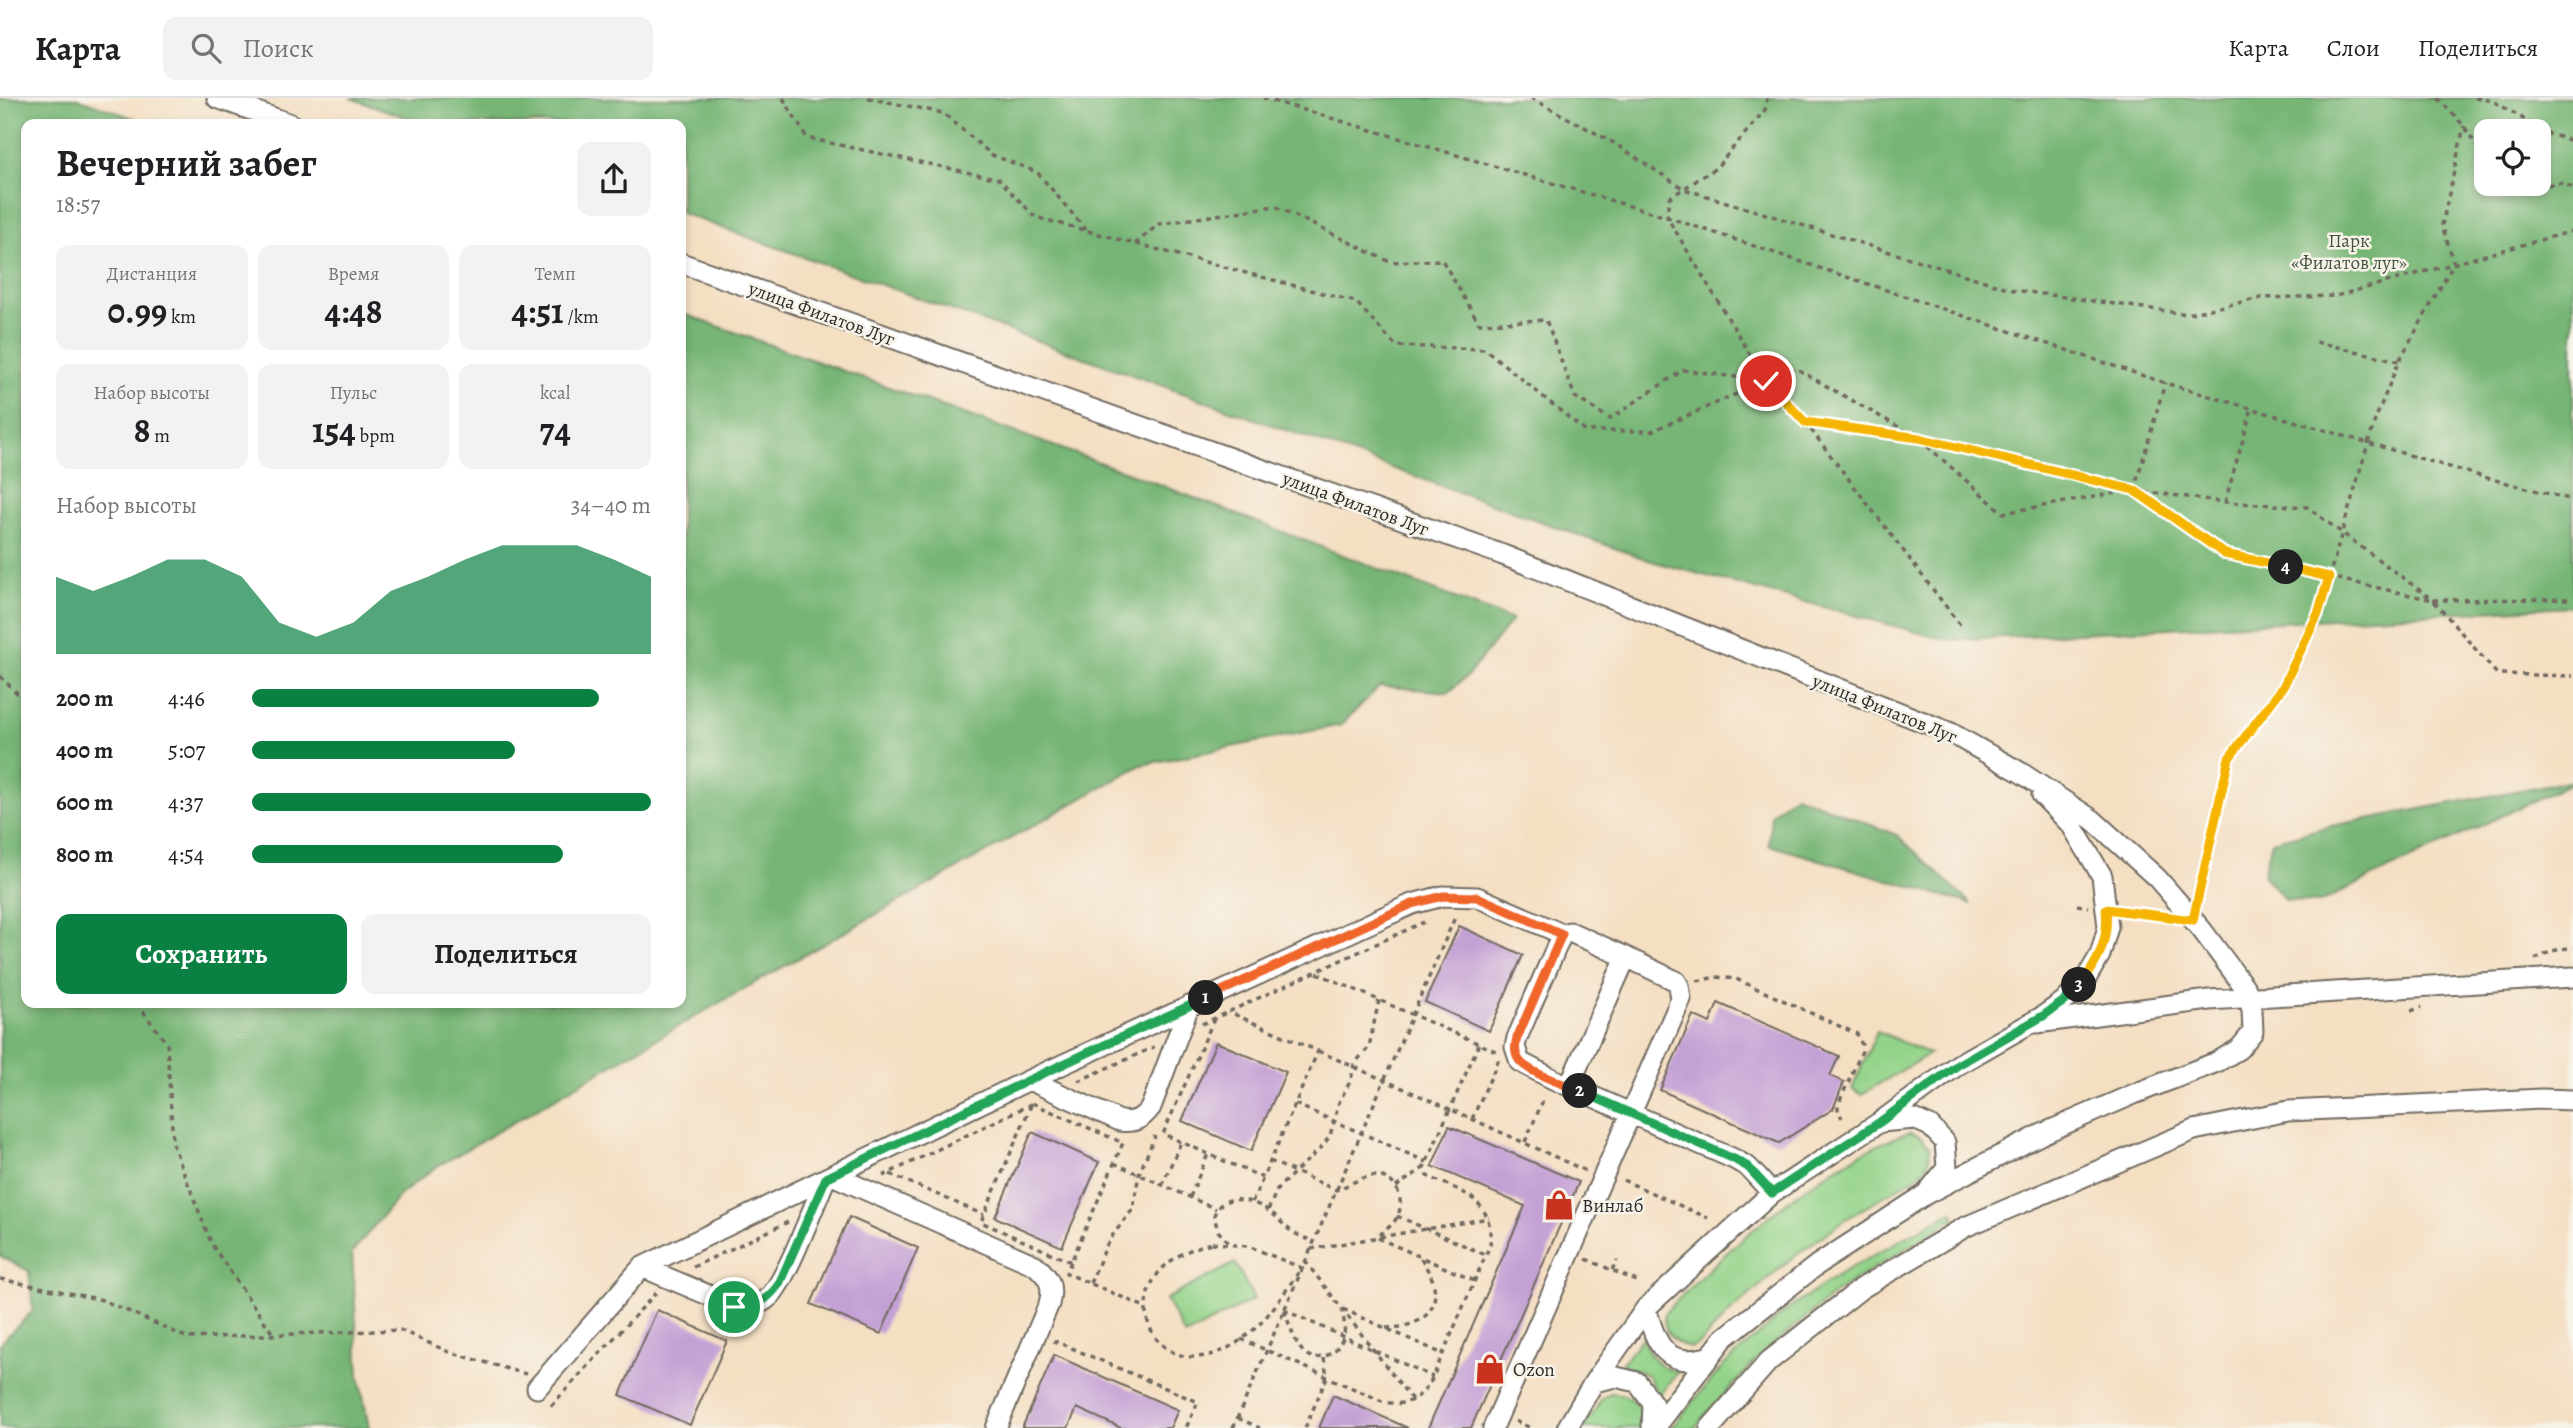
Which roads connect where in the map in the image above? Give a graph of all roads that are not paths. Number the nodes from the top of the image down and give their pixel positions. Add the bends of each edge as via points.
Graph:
1 (217, 98) edge
2 (277, 119) edge
3 (686, 265) edge
4 (2020, 772) junction
5 (1562, 934) junction
6 (1626, 957) junction
7 (2573, 977) edge
8 (1189, 1006) junction
9 (2029, 1024) junction
10 (1029, 1080) junction
11 (1561, 1083) junction
12 (2573, 1100) edge
13 (1631, 1113) junction
14 (1880, 1122) junction
15 (829, 1177) junction
16 (1772, 1193) junction
17 (1926, 1194) junction
18 (642, 1267) junction
19 (1646, 1308) junction
20 (1710, 1356) junction
21 (1594, 1382) junction
22 (540, 1383) road end
23 (996, 1428) edge
24 (1493, 1428) edge
25 (1567, 1428) edge
26 (1653, 1428) edge
27 (1710, 1428) edge

1 - 2 street
3 - 4 street, улица Филатов Луг via 1503,555 1951,733
4 - 9 street, улица Филатов Луг via 2072,826 2102,876 2108,927 2087,977 2067,999
4 - 17 street, улица Филатов Луг via 2093,820 2157,878 2246,989 2253,1031 2239,1049 2217,1062 2042,1134
5 - 6 street via 1570,932
5 - 8 street via 1477,897 1428,898
5 - 11 street via 1515,1047 1520,1062
6 - 11 street
6 - 13 street via 1669,976 1679,986 1681,999 1662,1064
7 - 9 street via 2209,1000
8 - 10 street
8 - 10 street via 1151,1107 1143,1117 1120,1121
9 - 14 street, улица Филатов Луг via 1959,1064
10 - 15 street
11 - 13 street
12 - 27 street via 2288,1111 2194,1130 1965,1227 1862,1288 1769,1361
13 - 16 street via 1741,1163
13 - 24 street via 1593,1173 1570,1251
14 - 16 street, улица Филатов Луг
14 - 17 street via 1914,1119 1930,1126 1945,1142 1947,1168
15 - 18 street
15 - 18 street via 779,1284 764,1301 734,1307
15 - 23 street via 1035,1265 1047,1275 1052,1292 1049,1304
16 - 19 street, улица Филатов Луг
17 - 20 street via 1818,1265 1724,1338
18 - 22 street
19 - 20 street via 1654,1339 1669,1355 1693,1362
19 - 21 street, улица Филатов Луг
20 - 26 street
21 - 25 street, улица Филатов Луг
21 - 26 street via 1616,1377 1637,1382 1653,1404

